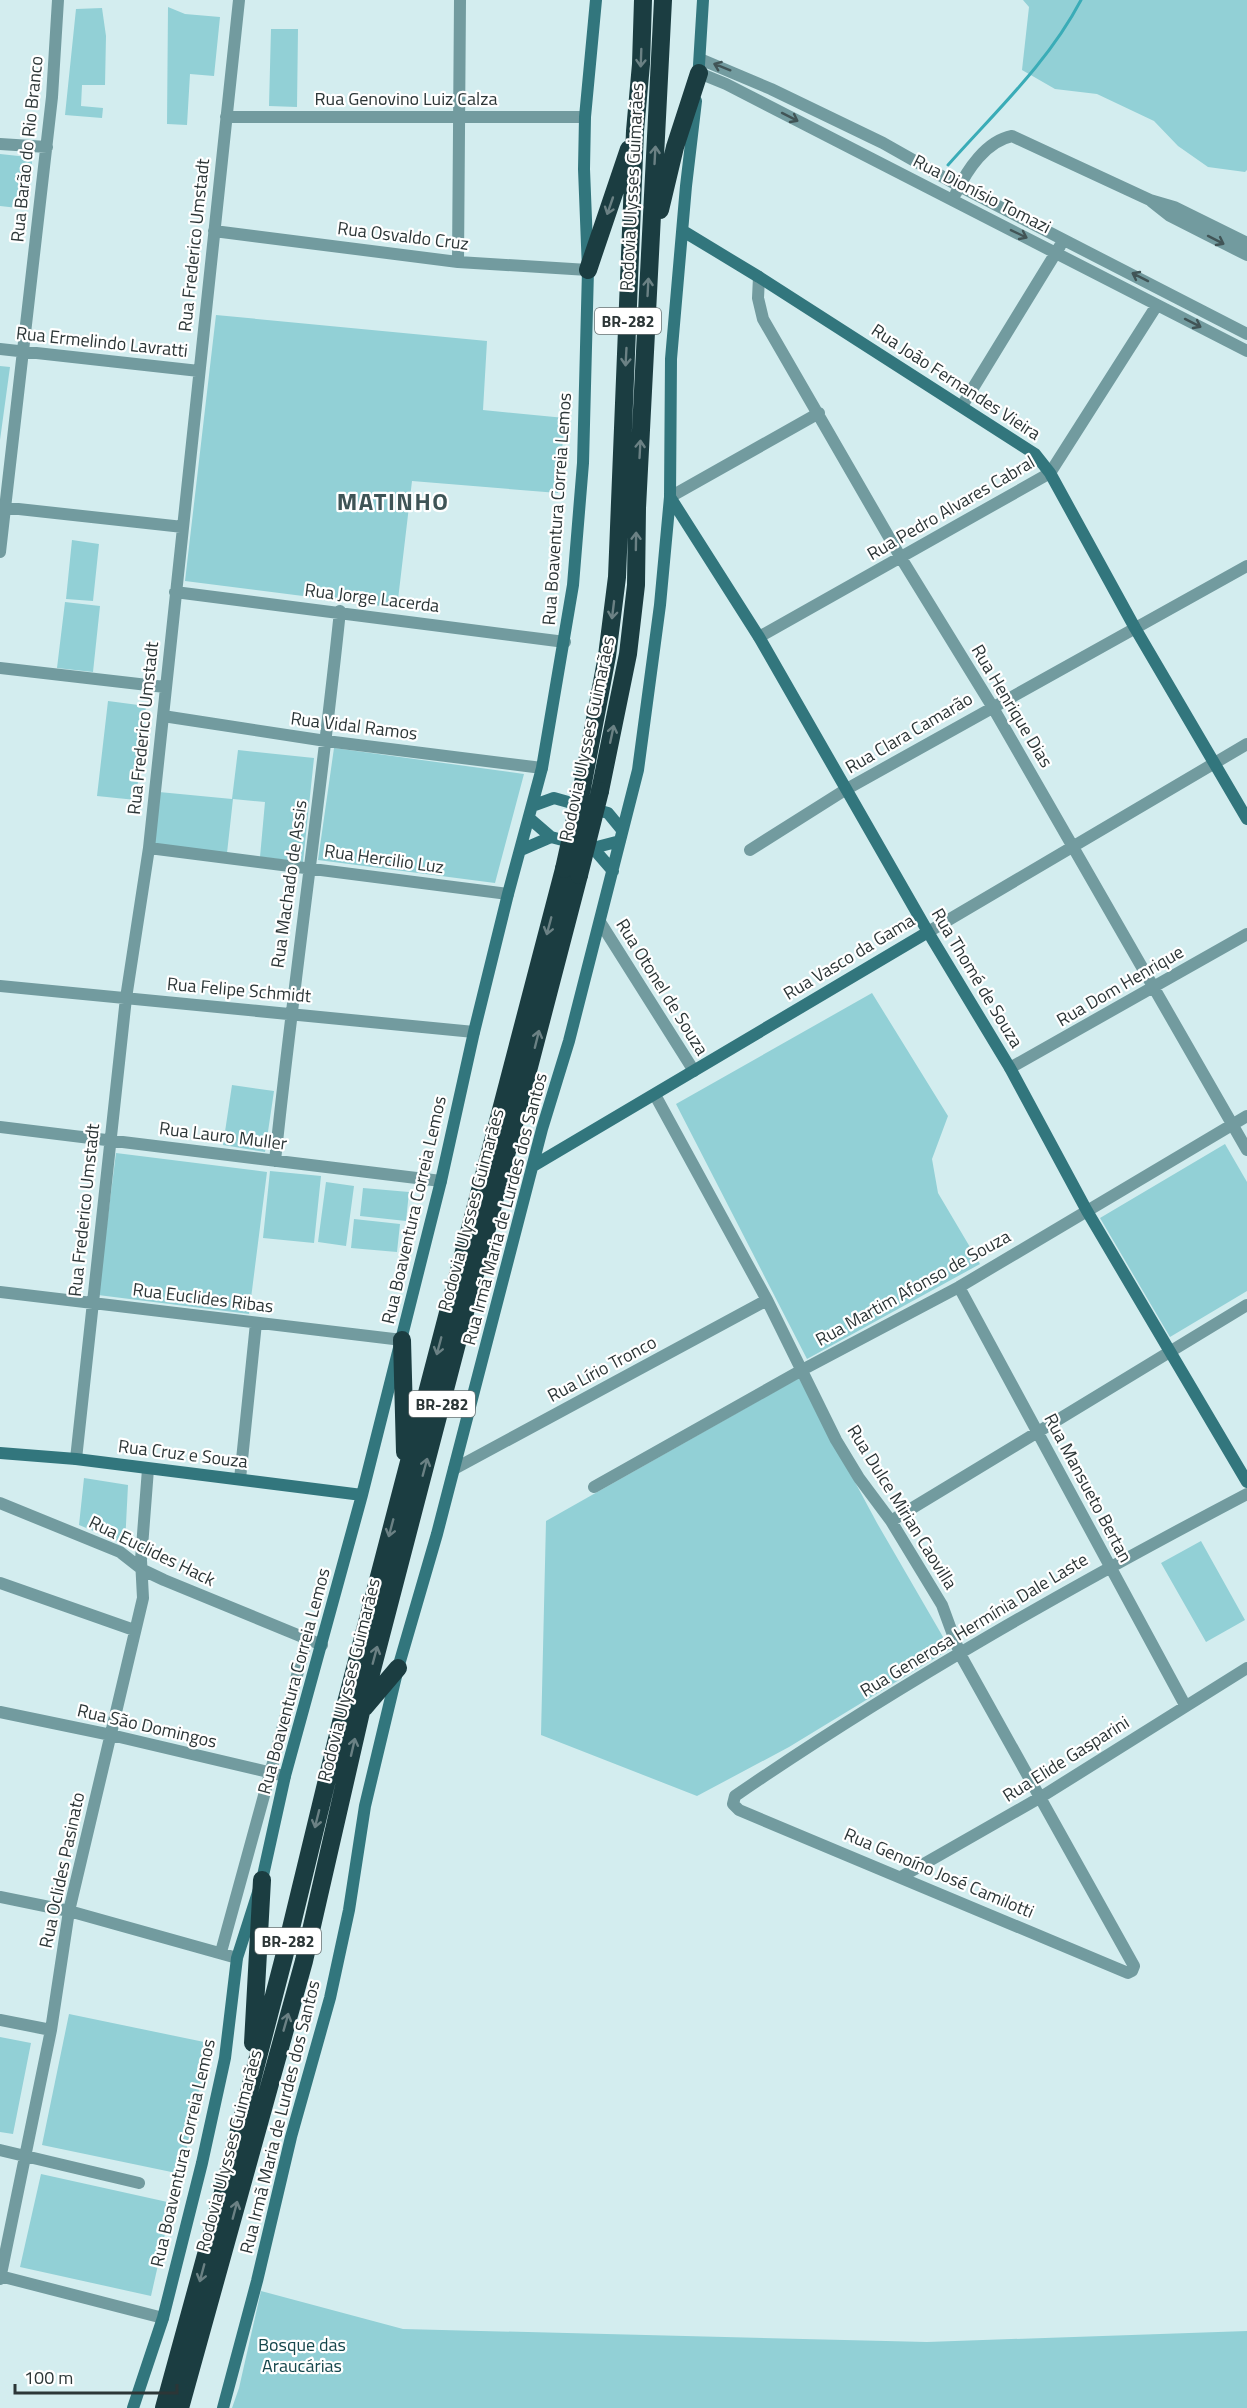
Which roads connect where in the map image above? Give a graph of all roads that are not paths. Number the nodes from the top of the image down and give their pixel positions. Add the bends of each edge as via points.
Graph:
1 (58, 0) edge
2 (239, 0) edge
3 (460, 0) edge
4 (596, 0) edge
5 (643, 0) edge
6 (663, 0) edge
7 (703, 0) edge
8 (700, 66) junction
9 (771, 89) junction
10 (764, 104) junction
11 (226, 117) junction
12 (459, 117) junction
13 (585, 117) junction
14 (834, 119) junction
15 (635, 131) junction
16 (824, 134) junction
17 (883, 143) junction
18 (0, 144) edge
19 (47, 147) junction
20 (872, 159) junction
21 (959, 186) junction
22 (952, 199) junction
23 (1150, 200) junction
24 (1000, 206) junction
25 (991, 220) junction
26 (214, 231) junction
27 (683, 231) junction
28 (1064, 239) junction
29 (1247, 243) edge
30 (1057, 253) junction
31 (649, 255) junction
32 (1247, 255) edge
33 (458, 262) junction
34 (588, 270) junction
35 (759, 277) junction
36 (1157, 305) junction
37 (1247, 334) edge
38 (0, 349) edge
39 (1247, 351) edge
40 (22, 352) junction
41 (199, 371) junction
42 (962, 406) junction
43 (819, 413) junction
44 (1050, 473) junction
45 (670, 497) junction
46 (2, 507) edge
47 (183, 527) junction
48 (0, 552) edge
49 (901, 558) junction
50 (1247, 566) edge
51 (175, 592) junction
52 (340, 611) junction
53 (1135, 628) junction
54 (759, 637) junction
55 (565, 642) junction
56 (0, 668) edge
57 (165, 687) junction
58 (992, 706) junction
59 (163, 716) junction
60 (326, 741) junction
61 (1247, 744) edge
62 (1215, 763) junction
63 (542, 768) junction
64 (538, 781) junction
65 (591, 790) junction
66 (845, 790) junction
67 (554, 798) junction
68 (630, 802) junction
69 (530, 812) junction
70 (608, 813) junction
71 (1247, 819) edge
72 (621, 835) junction
73 (551, 837) junction
74 (149, 848) junction
75 (593, 848) junction
76 (1073, 848) junction
77 (521, 850) junction
78 (750, 850) dead end
79 (310, 868) junction
80 (612, 871) junction
81 (572, 872) junction
82 (508, 894) junction
83 (600, 922) junction
84 (928, 932) junction
85 (1247, 934) edge
86 (0, 986) edge
87 (1152, 988) junction
88 (126, 998) junction
89 (290, 1013) junction
90 (474, 1032) junction
91 (1010, 1068) junction
92 (694, 1071) junction
93 (655, 1095) junction
94 (1247, 1116) edge
95 (1231, 1125) junction
96 (0, 1127) edge
97 (110, 1141) junction
98 (1247, 1150) edge
99 (275, 1161) junction
100 (533, 1166) junction
101 (441, 1181) junction
102 (1087, 1211) junction
103 (959, 1287) junction
104 (0, 1292) edge
105 (767, 1300) junction
106 (92, 1303) junction
107 (1247, 1305) edge
108 (256, 1323) junction
109 (402, 1340) junction
110 (1171, 1352) junction
111 (802, 1370) junction
112 (1037, 1430) junction
113 (0, 1453) edge
114 (76, 1459) junction
115 (148, 1469) junction
116 (454, 1469) junction
117 (406, 1472) junction
118 (240, 1479) junction
119 (1247, 1482) edge
120 (594, 1487) dead end
121 (1247, 1494) edge
122 (362, 1495) junction
123 (0, 1503) edge
124 (891, 1521) junction
125 (1109, 1566) junction
126 (142, 1570) junction
127 (0, 1583) edge
128 (134, 1630) junction
129 (307, 1639) junction
130 (322, 1645) junction
131 (960, 1654) junction
132 (398, 1668) junction
133 (1247, 1668) edge
134 (1185, 1705) junction
135 (0, 1712) edge
136 (361, 1712) junction
137 (111, 1735) junction
138 (270, 1773) junction
139 (285, 1776) junction
140 (1041, 1797) junction
141 (733, 1804) joint
142 (901, 1876) junction
143 (262, 1880) junction
144 (0, 1897) edge
145 (69, 1911) junction
146 (221, 1952) junction
147 (237, 1958) junction
148 (1132, 1971) joint
149 (0, 2020) edge
150 (51, 2030) junction
151 (251, 2085) junction
152 (0, 2150) edge
153 (27, 2156) junction
154 (139, 2182) dead end
155 (0, 2277) edge
156 (163, 2318) junction
157 (133, 2408) edge
158 (164, 2408) edge
159 (180, 2408) edge
160 (223, 2408) edge

1 - 19 street, Rua Barão do Rio Branco
2 - 11 street, Rua Frederico Umstadt
3 - 12 street
4 - 13 street, Rua Boaventura Correia Lemos
5 -> 15 highway, Rodovia Ulysses Guimarães / BR-282
31 -> 6 highway, Rodovia Ulysses Guimarães / BR-282
7 - 8 street, Rua Irmã Maria de Lurdes dos Santos
9 -> 8 street, Rua Dionísio Tomazi
8 - 10 street, Rua Dionísio Tomazi
8 - 27 street, Rua Irmã Maria de Lurdes dos Santos
8 - 31 highway via 675,147
9 - 10 street
9 - 14 street, Rua Dionísio Tomazi
10 -> 16 street, Rua Dionísio Tomazi
11 - 12 street, Rua Genovino Luiz Calza
11 - 26 street, Rua Frederico Umstadt
12 - 13 street, Rua Genovino Luiz Calza
12 - 33 street
13 - 34 street, Rua Boaventura Correia Lemos
14 - 16 street
14 - 17 street, Rua Dionísio Tomazi
15 -> 34 highway
15 -> 65 highway, Rodovia Ulysses Guimarães / BR-282 via 617,577
16 - 20 street, Rua Dionísio Tomazi
17 - 20 street
17 - 21 street, Rua Dionísio Tomazi
18 - 19 street
19 - 40 street, Rua Barão do Rio Branco
20 - 22 street, Rua Dionísio Tomazi
21 - 22 street
21 - 23 street via 985,150 999,138 1012,135
21 - 24 street, Rua Dionísio Tomazi
22 - 25 street, Rua Dionísio Tomazi
23 - 29 street via 1174,207
23 -> 32 street via 1170,216
24 - 25 street
24 - 28 street, Rua Dionísio Tomazi
25 -> 30 street, Rua Dionísio Tomazi
26 - 33 street, Rua Osvaldo Cruz
26 - 41 street, Rua Frederico Umstadt
27 - 35 street, Rua João Fernandes Vieira
27 - 45 street, Rua Irmã Maria de Lurdes dos Santos via 671,359
28 - 30 street
37 -> 28 street, Rua Dionísio Tomazi
30 - 36 street, Rua Dionísio Tomazi
30 - 42 street
65 -> 31 highway, Rodovia Ulysses Guimarães / BR-282 via 628,654 636,585
33 - 34 street, Rua Osvaldo Cruz
34 - 55 street, Rua Boaventura Correia Lemos via 583,463
35 - 42 street, Rua João Fernandes Vieira
35 - 43 street, Rua Henrique Dias via 763,319
36 -> 39 street, Rua Dionísio Tomazi
36 - 44 street, Rua Pedro Alvares Cabral
38 - 40 street, Rua Ermelindo Lavratti
40 - 41 street, Rua Ermelindo Lavratti
40 - 46 street, Rua Barão do Rio Branco
41 - 47 street, Rua Frederico Umstadt
42 - 44 street, Rua João Fernandes Vieira via 1035,454
43 - 45 street
43 - 49 street, Rua Henrique Dias
44 - 49 street, Rua Pedro Alvares Cabral
44 - 53 street, Rua João Fernandes Vieira
45 - 54 street, Rua Thomé de Souza
45 - 68 street, Rua Irmã Maria de Lurdes dos Santos via 660,605 638,770
46 - 47 street
46 - 48 street, Rua Barão do Rio Branco
47 - 51 street, Rua Frederico Umstadt
49 - 54 street, Rua Pedro Alvares Cabral
49 - 58 street, Rua Henrique Dias
50 - 53 street, Rua Clara Camarão
51 - 52 street, Rua Jorge Lacerda
51 - 57 street, Rua Frederico Umstadt
52 - 55 street, Rua Jorge Lacerda
52 - 60 street, Rua Machado de Assis
53 - 58 street, Rua Clara Camarão
53 - 62 street, Rua João Fernandes Vieira
54 - 66 street, Rua Thomé de Souza
55 - 63 street, Rua Boaventura Correia Lemos
56 - 57 street
57 - 59 street, Rua Frederico Umstadt
58 - 66 street, Rua Clara Camarão
58 - 76 street, Rua Henrique Dias
59 - 60 street, Rua Vidal Ramos
59 - 74 street, Rua Frederico Umstadt
60 - 63 street, Rua Vidal Ramos
60 - 79 street, Rua Machado de Assis
61 - 62 street, Rua Vasco da Gama
62 - 71 street, Rua João Fernandes Vieira
62 - 76 street, Rua Vasco da Gama
63 - 64 street, Rua Boaventura Correia Lemos
64 - 67 street
64 - 69 street, Rua Boaventura Correia Lemos
65 - 81 highway, Rodovia Ulysses Guimarães / BR-282, bridge
66 - 78 street, Rua Clara Camarão
66 - 84 street, Rua Thomé de Souza
67 - 69 street
67 - 70 street
68 - 70 street
68 - 72 street, Rua Irmã Maria de Lurdes dos Santos
69 - 73 street
69 - 77 street, Rua Boaventura Correia Lemos
70 - 72 street
72 - 75 street
72 - 80 street, Rua Irmã Maria de Lurdes dos Santos
73 - 75 street
73 - 77 street
74 - 79 street, Rua Hercilio Luz
74 - 88 street, Rua Frederico Umstadt
75 - 80 street
76 - 84 street, Rua Vasco da Gama
76 - 87 street, Rua Henrique Dias
77 - 82 street, Rua Boaventura Correia Lemos
79 - 82 street, Rua Hercilio Luz
79 - 89 street, Rua Machado de Assis
80 - 83 street, Rua Irmã Maria de Lurdes dos Santos
81 -> 117 highway, Rodovia Ulysses Guimarães / BR-282
136 -> 81 highway, Rodovia Ulysses Guimarães / BR-282
82 - 90 street, Rua Boaventura Correia Lemos
83 - 92 street, Rua Otonel de Souza
83 - 100 street, Rua Irmã Maria de Lurdes dos Santos
84 - 91 street, Rua Thomé de Souza
84 - 92 street, Rua Vasco da Gama
85 - 87 street, Rua Dom Henrique
86 - 88 street, Rua Felipe Schmidt
87 - 91 street, Rua Dom Henrique
87 - 95 street, Rua Henrique Dias
88 - 89 street, Rua Felipe Schmidt
88 - 97 street, Rua Frederico Umstadt
89 - 90 street, Rua Felipe Schmidt
89 - 99 street, Rua Machado de Assis
90 - 101 street, Rua Boaventura Correia Lemos
91 - 102 street, Rua Thomé de Souza
92 - 93 street, Rua Vasco da Gama
93 - 100 street, Rua Vasco da Gama
93 - 105 street, Rua Dulce Mirian Caovilla
94 - 95 street, Rua Martim Afonso de Souza
95 - 98 street, Rua Henrique Dias
95 - 102 street, Rua Martim Afonso de Souza
96 - 97 street, Rua Lauro Muller
97 - 99 street, Rua Lauro Muller
97 - 106 street, Rua Frederico Umstadt
99 - 101 street, Rua Lauro Muller
100 - 116 street, Rua Irmã Maria de Lurdes dos Santos
101 - 109 street, Rua Boaventura Correia Lemos
102 - 103 street, Rua Martim Afonso de Souza
102 - 110 street, Rua Thomé de Souza
103 - 111 street, Rua Martim Afonso de Souza
103 - 112 street, Rua Mansueto Bertan
104 - 106 street, Rua Euclides Ribas
105 - 111 street, Rua Dulce Mirian Caovilla
105 - 116 street, Rua Lírio Tronco
106 - 108 street, Rua Euclides Ribas
106 - 114 street, Rua Frederico Umstadt
107 - 110 street
108 - 109 street, Rua Euclides Ribas
108 - 118 street
109 - 117 highway
109 - 122 street, Rua Boaventura Correia Lemos
110 - 112 street
110 - 119 street, Rua Thomé de Souza
111 - 120 street, Rua Martim Afonso de Souza
111 - 124 street, Rua Dulce Mirian Caovilla via 853,1468
112 - 124 street
112 - 125 street, Rua Mansueto Bertan
113 - 114 street, Rua Cruz e Souza
114 - 115 street, Rua Cruz e Souza
115 - 118 street, Rua Cruz e Souza
115 - 126 street, Rua Oclides Pasinato
116 - 132 street, Rua Irmã Maria de Lurdes dos Santos
117 -> 151 highway, Rodovia Ulysses Guimarães / BR-282
118 - 122 street, Rua Cruz e Souza
121 - 125 street, Rua Generosa Hermínia Dale Laste
122 - 130 street, Rua Boaventura Correia Lemos
123 - 126 street, Rua Euclides Hack via 120,1552
124 - 131 street, Rua Dulce Mirian Caovilla via 942,1605
125 - 131 street, Rua Generosa Hermínia Dale Laste
125 - 134 street, Rua Mansueto Bertan
126 - 128 street, Rua Oclides Pasinato via 142,1598
126 - 129 street, Rua Euclides Hack
127 - 128 street
128 - 137 street, Rua Oclides Pasinato
129 - 130 street, Rua Euclides Hack
129 - 138 street
130 - 139 street, Rua Boaventura Correia Lemos
131 - 140 street, Rua Dulce Mirian Caovilla
131 - 141 street, Rua Generosa Hermínia Dale Laste via 796,1754 735,1796
132 - 136 highway
132 - 160 street, Rua Irmã Maria de Lurdes dos Santos via 365,1806 330,1998
133 - 134 street, Rua Elide Gasparini
134 - 140 street, Rua Elide Gasparini
135 - 137 street, Rua São Domingos
159 -> 136 highway, Rodovia Ulysses Guimarães / BR-282 via 304,1961
137 - 138 street, Rua São Domingos
137 - 145 street, Rua Oclides Pasinato
138 - 139 street, Rua São Domingos
138 - 146 street
139 - 143 street, Rua Boaventura Correia Lemos
140 - 142 street, Rua Elide Gasparini
140 - 148 street, Rua Dulce Mirian Caovilla via 1134,1966
141 - 142 street, Rua Genoíno José Camilotti via 739,1810
142 - 148 street, Rua Genoíno José Camilotti via 1128,1973
143 - 147 street, Rua Boaventura Correia Lemos
143 - 151 highway
144 - 145 street
145 - 146 street
145 - 150 street, Rua Oclides Pasinato
146 - 147 street
147 - 156 street, Rua Boaventura Correia Lemos via 225,2058
149 - 150 street
150 - 153 street, Rua Oclides Pasinato
151 -> 158 highway, Rodovia Ulysses Guimarães / BR-282
152 - 153 street
153 - 154 street
153 - 155 street, Rua Oclides Pasinato
155 - 156 street
156 - 157 street, Rua Boaventura Correia Lemos

